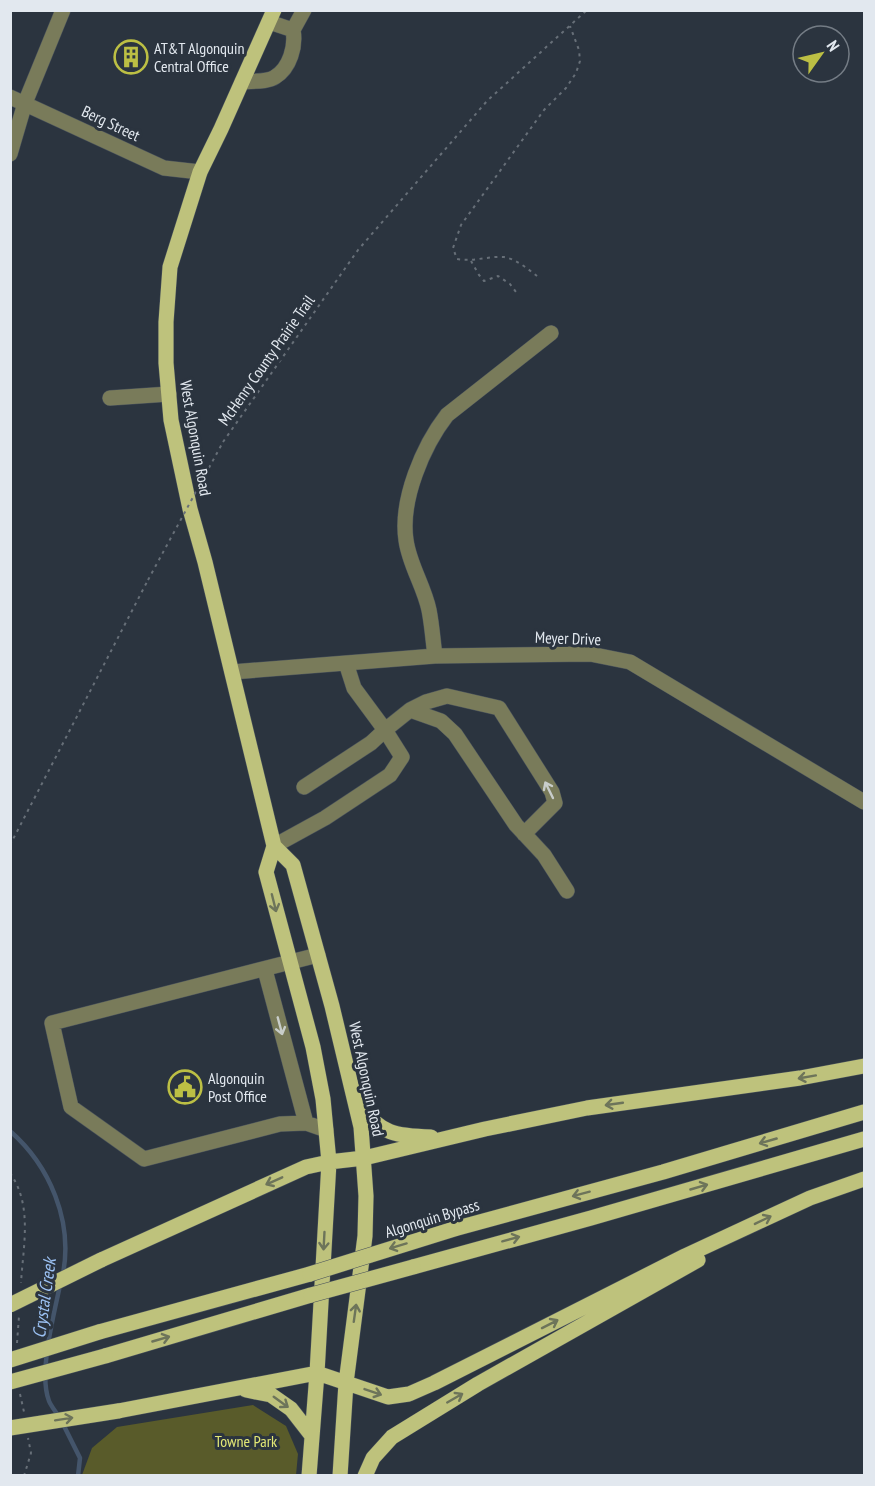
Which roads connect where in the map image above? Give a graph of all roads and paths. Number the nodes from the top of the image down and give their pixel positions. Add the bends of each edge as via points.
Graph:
1 (63, 10) edge
2 (304, 10) edge
3 (587, 10) edge
4 (272, 16) edge
5 (570, 26) junction
6 (293, 30) junction
7 (242, 82) junction
8 (18, 100) edge
9 (10, 154) edge
10 (200, 172) junction
11 (471, 261) junction
12 (537, 276) dead end
13 (516, 292) dead end
14 (550, 333) dead end
15 (169, 394) junction
16 (110, 398) dead end
17 (435, 656) junction
18 (346, 663) junction
19 (232, 672) junction
20 (410, 710) junction
21 (385, 730) junction
22 (304, 787) dead end
23 (864, 802) edge
24 (524, 834) junction
25 (10, 845) edge
26 (274, 846) junction
27 (567, 891) dead end
28 (318, 955) junction
29 (291, 963) junction
30 (265, 970) junction
31 (864, 1066) edge
32 (354, 1098) junction
33 (864, 1112) edge
34 (306, 1123) junction
35 (326, 1130) junction
36 (452, 1138) junction
37 (864, 1139) edge
38 (364, 1158) junction
39 (329, 1162) junction
40 (10, 1173) edge
41 (864, 1179) edge
42 (732, 1236) junction
43 (20, 1293) dead end
44 (15, 1311) edge
45 (14, 1355) edge
46 (317, 1373) junction
47 (345, 1383) junction
48 (15, 1384) edge
49 (237, 1388) junction
50 (24, 1417) dead end
51 (10, 1428) edge
52 (28, 1436) dead end
53 (312, 1436) junction
54 (24, 1476) edge
55 (309, 1476) edge
56 (340, 1476) edge
57 (365, 1476) edge

1 - 8 street
2 - 6 street
3 - 5 path, McHenry County Prairie Trail
4 - 6 street
4 - 7 main road, West Algonquin Road
5 - 11 path via 579,50 576,73 544,110 455,237 454,255
5 - 25 path, McHenry County Prairie Trail, bridge via 487,101 358,250 223,442
6 - 7 street via 296,41 286,67 274,78
7 - 10 main road, West Algonquin Road
8 - 9 street
8 - 10 street, Berg Street via 164,168
10 - 15 main road, West Algonquin Road via 170,267 166,322
11 - 12 path via 505,257
11 - 13 path via 484,281 498,276
14 - 17 street via 447,415 422,455 405,528 406,542 429,609
15 - 16 street
15 - 19 main road, West Algonquin Road via 190,509
17 - 18 street, Meyer Drive
17 - 23 street, Meyer Drive via 590,654 630,662
18 - 19 street, Meyer Drive
18 - 21 street via 354,688
19 - 26 main road, West Algonquin Road
20 - 21 street
20 - 24 street via 441,721 455,734
24 -> 20 street via 555,803 552,792 499,708 447,696
21 - 22 street
21 - 26 street via 402,757 390,775
24 - 27 street via 544,855
26 - 28 main road, West Algonquin Road via 293,865
26 -> 29 main road, West Algonquin Road via 266,872
28 - 29 street
28 - 32 main road, West Algonquin Road
29 - 30 street
29 - 35 main road, West Algonquin Road via 313,1047
30 -> 34 street
30 - 34 street via 52,1023 71,1107 144,1159 280,1124
31 -> 36 main road via 586,1108
32 - 36 main road via 382,1129 408,1136
32 - 38 main road, West Algonquin Road
33 -> 45 main road, Algonquin Bypass, bridge via 310,1274
34 - 35 street
35 - 39 main road, West Algonquin Road
36 - 38 main road
48 -> 37 main road, bridge via 311,1295
38 - 39 main road
47 -> 38 main road, West Algonquin Road via 365,1236
39 -> 44 main road, bridge via 306,1167 101,1260
39 -> 46 main road, West Algonquin Road
40 - 43 path via 19,1185 26,1214
42 -> 41 main road via 810,1198
47 -> 42 main road via 388,1397 409,1394
57 -> 42 main road via 373,1458 392,1437 693,1263
44 - 45 path
46 - 47 main road
46 - 49 main road
46 - 53 main road, West Algonquin Road
47 - 56 main road, West Algonquin Road
48 - 50 path
51 -> 49 main road, bridge
49 -> 53 main road via 271,1395 291,1409
52 - 54 path via 31,1453
53 - 55 main road, West Algonquin Road

